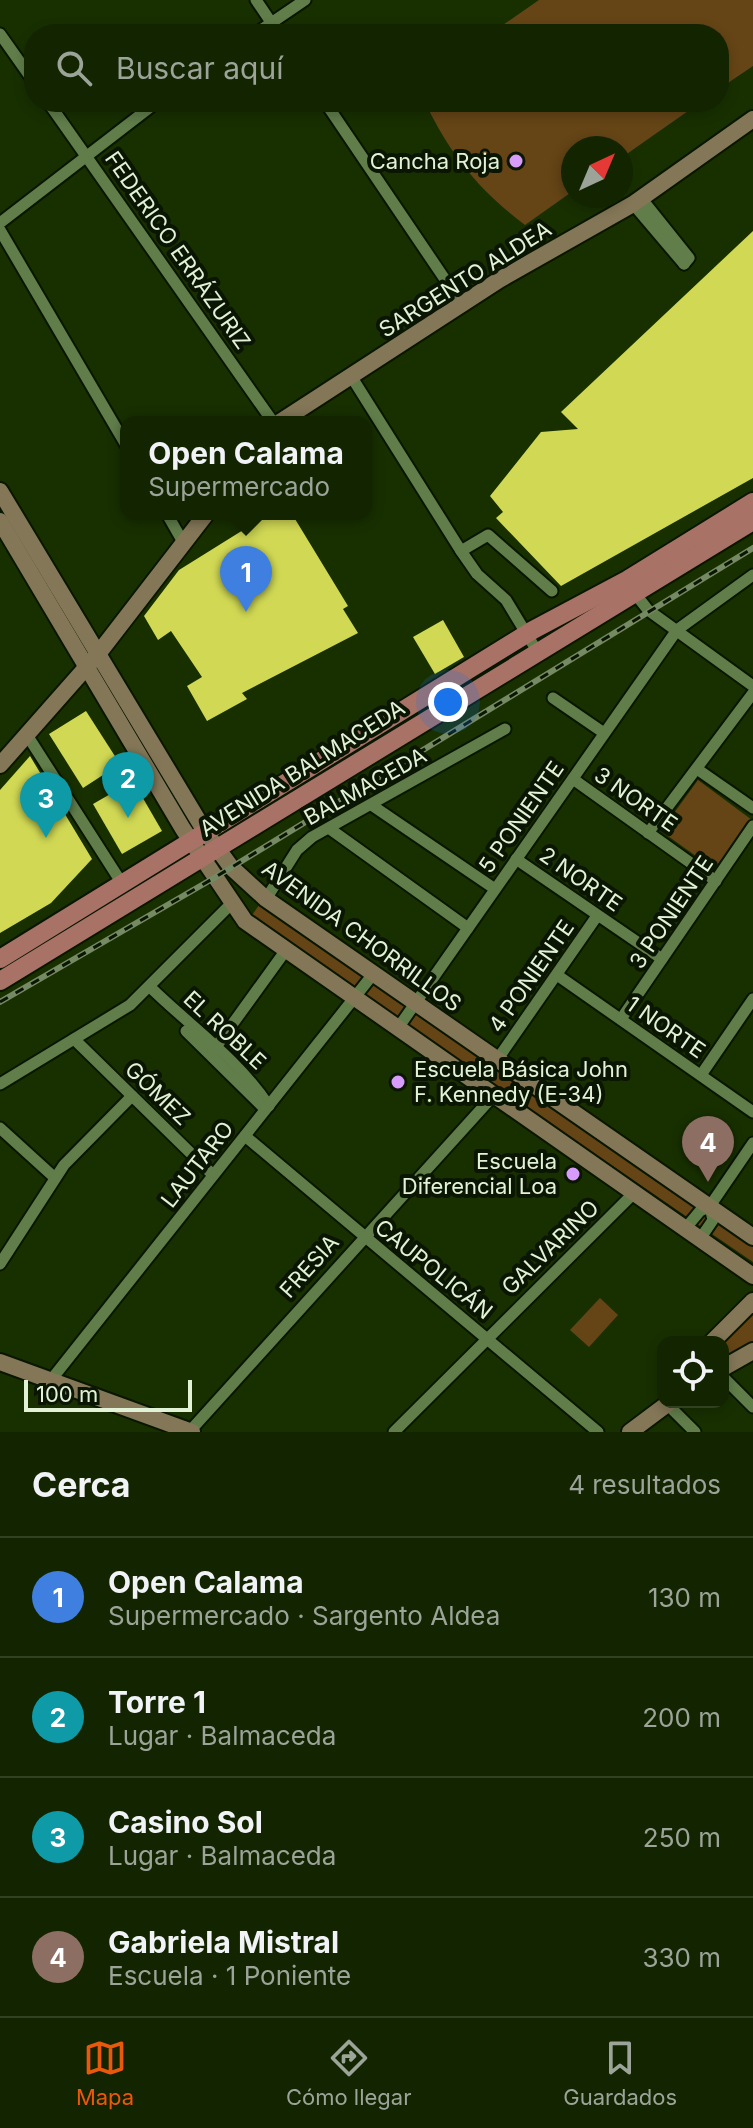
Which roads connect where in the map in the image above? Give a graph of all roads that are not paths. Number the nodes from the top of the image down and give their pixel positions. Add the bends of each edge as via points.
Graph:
1 (256, 0) edge
2 (305, 0) edge
3 (272, 23) joint
4 (0, 34) edge
5 (24, 68) edge
6 (55, 112) edge
7 (144, 112) edge
8 (332, 112) edge
9 (753, 119) edge
10 (87, 156) junction
11 (637, 201) junction
12 (0, 223) edge
13 (0, 230) edge
14 (463, 306) junction
15 (351, 376) junction
16 (269, 416) edge
17 (289, 416) edge
18 (120, 435) edge
19 (0, 491) edge
20 (753, 502) edge
21 (170, 520) edge
22 (201, 520) edge
23 (0, 521) edge
24 (753, 521) edge
25 (183, 542) junction
26 (461, 551) junction
27 (753, 575) edge
28 (631, 587) junction
29 (552, 591) dead end
30 (677, 630) junction
31 (526, 634) junction
32 (537, 651) junction
33 (92, 660) junction
34 (753, 686) edge
35 (753, 693) edge
36 (553, 698) dead end
37 (505, 729) dead end
38 (604, 733) junction
39 (27, 735) junction
40 (0, 765) edge
41 (697, 769) junction
42 (573, 779) junction
43 (373, 806) junction
44 (753, 808) edge
45 (753, 826) edge
46 (330, 829) junction
47 (648, 833) junction
48 (204, 845) junction
49 (516, 859) junction
50 (716, 881) junction
51 (123, 885) junction
52 (495, 889) junction
53 (266, 899) junction
54 (231, 904) junction
55 (597, 916) junction
56 (468, 928) junction
57 (286, 950) junction
58 (0, 959) edge
59 (662, 959) junction
60 (374, 973) junction
61 (557, 975) junction
62 (0, 981) edge
63 (148, 989) junction
64 (355, 997) junction
65 (753, 999) edge
66 (416, 1002) junction
67 (749, 1015) edge
68 (621, 1019) junction
69 (398, 1028) junction
70 (74, 1039) junction
71 (214, 1050) junction
72 (497, 1060) junction
73 (701, 1075) junction
74 (0, 1084) edge
75 (494, 1095) junction
76 (132, 1096) junction
77 (267, 1108) junction
78 (753, 1112) edge
79 (0, 1128) edge
80 (245, 1136) junction
81 (753, 1143) edge
82 (213, 1175) junction
83 (55, 1178) junction
84 (634, 1193) junction
85 (710, 1206) junction
86 (685, 1229) junction
87 (362, 1237) junction
88 (753, 1237) edge
89 (700, 1239) junction
90 (0, 1264) edge
91 (753, 1276) edge
92 (753, 1301) edge
93 (718, 1336) edge
94 (486, 1338) junction
95 (750, 1356) edge
96 (0, 1362) edge
97 (729, 1365) edge
98 (51, 1380) junction
99 (729, 1383) edge
100 (753, 1407) edge
101 (661, 1408) edge
102 (673, 1408) edge
103 (191, 1432) edge
104 (394, 1432) edge
105 (598, 1432) edge
106 (630, 1432) edge
107 (695, 1432) edge

1 - 3 street
2 - 3 street
4 - 5 street
6 - 10 street, FEDERICO ERRÁZURIZ
7 - 10 street
8 - 14 street
9 - 11 street, SARGENTO ALDEA
10 - 12 street
10 - 16 street, FEDERICO ERRÁZURIZ
11 - 11 street via 684,264 689,258
11 - 14 street, SARGENTO ALDEA
13 - 18 street
14 - 15 street, SARGENTO ALDEA
15 - 17 street, SARGENTO ALDEA
15 - 26 street
19 - 33 street
20 - 28 main road, AVENIDA BALMACEDA
21 - 25 street
22 - 25 street
23 - 33 street
24 - 28 main road, AVENIDA BALMACEDA
25 - 33 street
26 - 29 street via 488,535
26 - 31 street via 506,600
27 - 30 street, 5 PONIENTE
28 - 30 street via 648,610
28 - 31 main road, AVENIDA BALMACEDA
28 - 32 main road, AVENIDA BALMACEDA
30 - 34 street
30 - 38 street, 5 PONIENTE
31 - 32 street
31 - 48 main road, AVENIDA BALMACEDA
32 - 48 main road, AVENIDA BALMACEDA
33 - 39 street
33 - 48 street
35 - 41 street
36 - 38 street
37 - 43 street, BALMACEDA
38 - 42 street, 5 PONIENTE
39 - 40 street
39 - 51 street
41 - 44 street
41 - 47 street
42 - 47 street, 3 NORTE
42 - 49 street, 5 PONIENTE
43 - 46 street, BALMACEDA
43 - 52 street
45 - 50 street, 3 PONIENTE
46 - 53 street, BALMACEDA via 297,850
46 - 56 street
47 - 50 street, 3 NORTE
48 - 51 main road, AVENIDA BALMACEDA
48 - 53 street, AVENIDA CHORRILLOS
48 - 54 street
48 - 62 main road, AVENIDA BALMACEDA
49 - 52 street, 5 PONIENTE
49 - 55 street, 2 NORTE
50 - 59 street, 3 PONIENTE
51 - 58 main road, AVENIDA BALMACEDA
52 - 56 street, 5 PONIENTE
53 - 60 street, AVENIDA CHORRILLOS
54 - 57 street via 245,921
54 - 63 street
55 - 59 street, 2 NORTE
55 - 61 street, 4 PONIENTE
56 - 66 street, 5 PONIENTE
57 - 64 street
57 - 71 street
59 - 68 street, 3 PONIENTE
60 - 64 street, LAUTARO
60 - 66 street, AVENIDA CHORRILLOS
61 - 68 street, 1 NORTE
61 - 72 street, 4 PONIENTE
63 - 70 street
63 - 71 street, EL ROBLE
64 - 69 street
64 - 77 street, LAUTARO
65 - 67 street
66 - 69 street, 5 PONIENTE
66 - 72 street, AVENIDA CHORRILLOS
67 - 73 street
68 - 73 street, 1 NORTE
69 - 75 street
70 - 74 street
70 - 76 street, GÓMEZ
71 - 77 street, EL ROBLE via 253,1082
72 - 85 street, AVENIDA CHORRILLOS
73 - 78 street, 1 NORTE
75 - 84 street
75 - 87 street, FRESIA
76 - 82 street, GÓMEZ
76 - 83 street
77 - 80 street, LAUTARO
79 - 83 street
80 - 82 street, LAUTARO
80 - 87 street, CAUPOLICÁN
81 - 85 street
82 - 98 street, LAUTARO
83 - 90 street
84 - 86 street
84 - 94 street, GALVARINO
85 - 86 street
85 - 88 street, AVENIDA CHORRILLOS
85 - 89 street via 713,1220
86 - 89 street
87 - 94 street, CAUPOLICÁN
87 - 103 street, FRESIA
89 - 91 street
92 - 93 street
94 - 104 street, GALVARINO
94 - 105 street, CAUPOLICÁN
95 - 97 street
96 - 98 street
98 - 103 street
99 - 100 street
101 - 106 street
102 - 107 street

